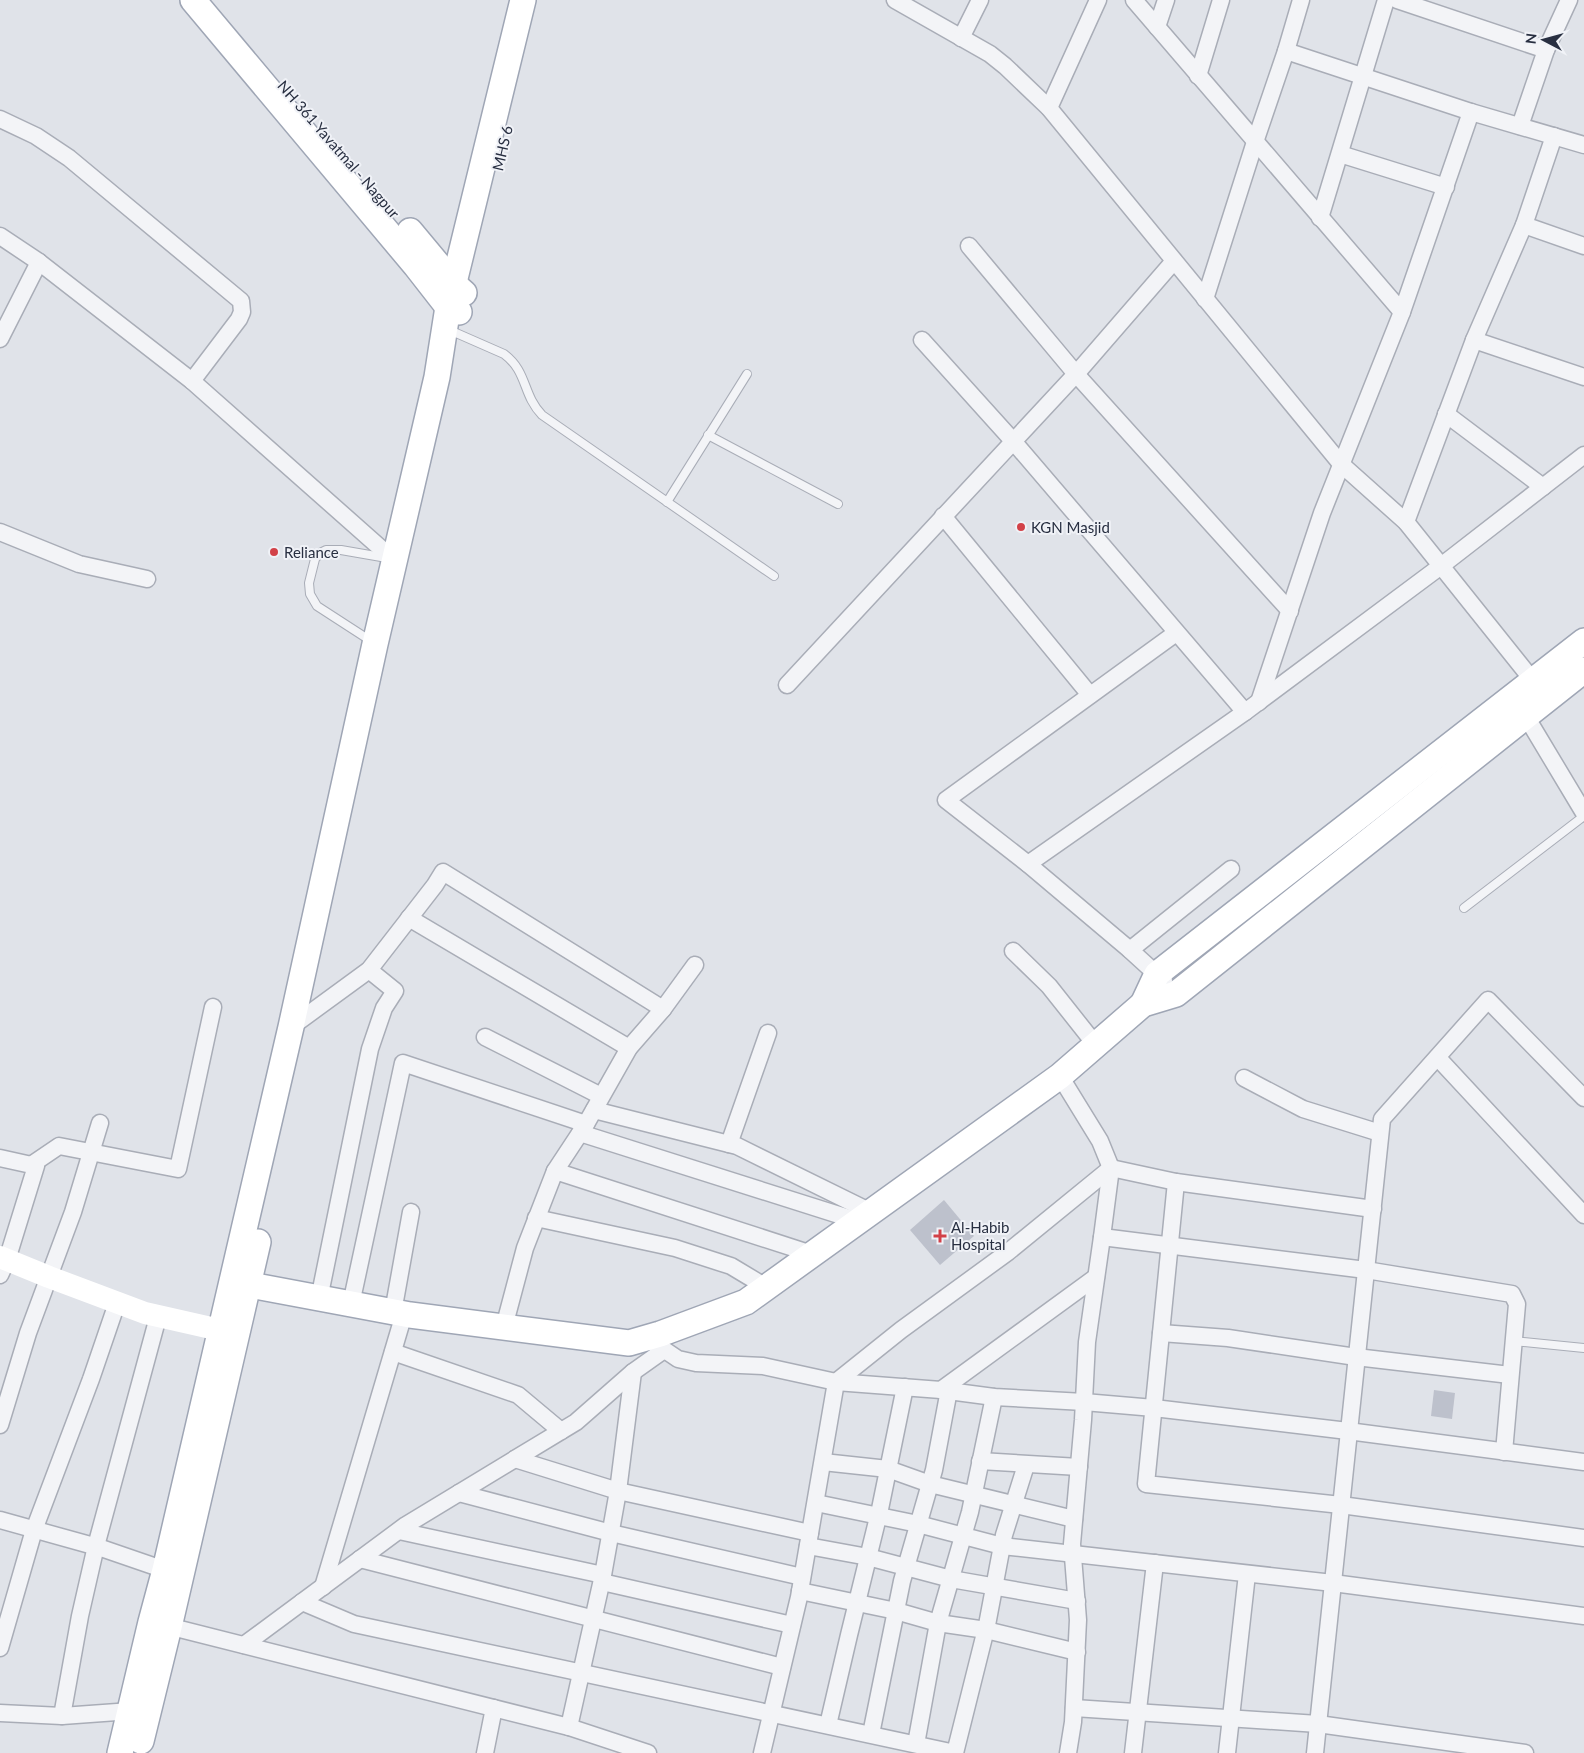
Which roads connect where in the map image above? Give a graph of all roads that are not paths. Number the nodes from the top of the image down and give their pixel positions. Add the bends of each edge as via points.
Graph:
1 (193, 0) edge
2 (212, 0) edge
3 (523, 0) edge
4 (535, 0) edge
5 (895, 0) edge
6 (980, 0) edge
7 (1098, 0) edge
8 (1134, 0) edge
9 (1166, 0) edge
10 (1221, 0) edge
11 (1301, 0) edge
12 (1386, 0) edge
13 (1397, 0) edge
14 (1569, 0) edge
15 (1157, 27) junction
16 (961, 38) junction
17 (1546, 50) junction
18 (1286, 51) junction
19 (1198, 76) junction
20 (1364, 77) junction
21 (1048, 108) junction
22 (1471, 112) junction
23 (0, 119) edge
24 (1520, 126) junction
25 (1554, 136) junction
26 (1255, 142) junction
27 (1584, 145) edge
28 (1340, 154) junction
29 (1446, 187) junction
30 (1320, 218) junction
31 (1524, 225) junction
32 (0, 236) edge
33 (969, 246) dead end
34 (1584, 246) edge
35 (1174, 261) junction
36 (39, 262) junction
37 (1205, 298) junction
38 (456, 311) junction
39 (1402, 312) junction
40 (0, 339) edge
41 (922, 340) dead end
42 (1474, 340) junction
43 (747, 374) dead end
44 (1076, 374) junction
45 (1584, 377) edge
46 (192, 381) junction
47 (1446, 414) junction
48 (708, 435) junction
49 (1013, 441) junction
50 (1584, 455) edge
51 (1341, 464) junction
52 (1543, 487) junction
53 (667, 502) junction
54 (838, 504) dead end
55 (943, 516) junction
56 (1406, 522) junction
57 (0, 532) edge
58 (394, 560) junction
59 (1441, 566) junction
60 (774, 576) dead end
61 (147, 579) dead end
62 (1290, 611) junction
63 (1176, 632) junction
64 (1584, 641) edge
65 (375, 644) junction
66 (1584, 670) edge
67 (787, 685) dead end
68 (1540, 690) junction
69 (1090, 695) junction
70 (1259, 702) junction
71 (1520, 706) junction
72 (1245, 712) junction
73 (1584, 815) edge
74 (1028, 864) junction
75 (1231, 869) dead end
76 (1464, 908) dead end
77 (410, 918) junction
78 (1130, 950) junction
79 (1012, 952) dead end
80 (695, 965) dead end
81 (369, 970) junction
82 (1157, 974) junction
83 (1176, 994) junction
84 (1143, 1004) junction
85 (213, 1007) dead end
86 (663, 1009) junction
87 (299, 1021) junction
88 (768, 1033) dead end
89 (485, 1037) dead end
90 (1095, 1044) junction
91 (629, 1048) junction
92 (1438, 1058) junction
93 (1060, 1076) junction
94 (1244, 1078) dead end
95 (1584, 1098) edge
96 (590, 1116) junction
97 (100, 1123) dead end
98 (1380, 1133) junction
99 (729, 1144) junction
100 (91, 1153) junction
101 (0, 1158) edge
102 (31, 1165) junction
103 (1111, 1168) junction
104 (555, 1171) junction
105 (1176, 1182) junction
106 (1372, 1209) junction
107 (411, 1212) dead end
108 (1584, 1215) edge
109 (865, 1217) junction
110 (536, 1218) junction
111 (1102, 1237) junction
112 (1169, 1246) junction
113 (812, 1254) junction
114 (2, 1264) edge
115 (1366, 1270) junction
116 (49, 1277) junction
117 (1096, 1277) junction
118 (240, 1283) junction
119 (766, 1287) junction
120 (319, 1299) junction
121 (117, 1303) junction
122 (351, 1304) junction
123 (399, 1313) junction
124 (158, 1317) junction
125 (504, 1327) junction
126 (220, 1330) junction
127 (1161, 1333) junction
128 (1514, 1341) junction
129 (656, 1344) junction
130 (1584, 1348) edge
131 (393, 1352) junction
132 (1356, 1356) junction
133 (633, 1372) junction
134 (1510, 1374) junction
135 (836, 1382) junction
136 (905, 1387) junction
137 (945, 1390) junction
138 (994, 1397) junction
139 (1084, 1402) junction
140 (1154, 1408) junction
141 (0, 1425) edge
142 (562, 1431) junction
143 (1348, 1431) junction
144 (1504, 1452) junction
145 (515, 1459) junction
146 (980, 1461) junction
147 (823, 1462) junction
148 (1584, 1462) edge
149 (1026, 1465) junction
150 (1079, 1467) junction
151 (888, 1469) junction
152 (930, 1484) junction
153 (618, 1490) junction
154 (459, 1493) junction
155 (973, 1495) junction
156 (816, 1503) junction
157 (1014, 1504) junction
158 (1341, 1506) junction
159 (878, 1516) junction
160 (1074, 1519) junction
161 (0, 1520) edge
162 (918, 1524) junction
163 (34, 1530) junction
164 (399, 1531) junction
165 (611, 1533) junction
166 (963, 1536) junction
167 (1584, 1538) edge
168 (809, 1540) junction
169 (96, 1546) junction
170 (1002, 1546) junction
171 (1072, 1553) junction
172 (868, 1557) junction
173 (360, 1559) junction
174 (1155, 1563) junction
175 (906, 1566) junction
176 (165, 1570) junction
177 (1248, 1574) junction
178 (603, 1579) junction
179 (951, 1579) junction
180 (1333, 1583) junction
181 (801, 1584) junction
182 (994, 1586) junction
183 (323, 1587) junction
184 (1076, 1601) junction
185 (302, 1602) junction
186 (857, 1603) junction
187 (896, 1611) junction
188 (1584, 1616) edge
189 (594, 1620) junction
190 (938, 1623) junction
191 (160, 1624) junction
192 (792, 1625) junction
193 (986, 1630) junction
194 (244, 1645) junction
195 (0, 1648) edge
196 (1077, 1652) junction
197 (782, 1667) junction
198 (582, 1673) junction
199 (494, 1708) junction
200 (1074, 1708) junction
201 (131, 1711) junction
202 (1137, 1712) junction
203 (0, 1713) edge
204 (772, 1713) junction
205 (62, 1716) junction
206 (1231, 1718) junction
207 (1318, 1724) junction
208 (828, 1726) junction
209 (570, 1727) junction
210 (871, 1734) junction
211 (916, 1744) junction
212 (1440, 1747) edge
213 (120, 1753) edge
214 (138, 1753) edge
215 (485, 1753) edge
216 (648, 1753) edge
217 (762, 1753) edge
218 (955, 1753) edge
219 (1068, 1753) edge
220 (1133, 1753) edge
221 (1227, 1753) edge
222 (1315, 1753) edge
223 (1525, 1753) edge

1 - 38 main road
2 - 38 main road, NH 361 Yavatmal - Nagpur
3 - 38 main road
4 - 38 main road, MHS 6
5 - 16 street
6 - 16 street
7 - 21 street
8 - 15 street
9 - 15 street
10 - 19 street
11 - 18 street
12 - 20 street
13 - 17 street
14 - 17 street
15 - 19 street
16 - 21 street via 1005,66
17 - 24 street
18 - 20 street
18 - 26 street
19 - 26 street
20 - 22 street
20 - 28 street
21 - 35 street
22 - 24 street
22 - 29 street
23 - 46 street via 36,136 69,158 241,301 239,319
24 - 25 street
25 - 27 street
25 - 31 street
26 - 30 street
26 - 37 street
28 - 29 street
28 - 30 street
29 - 39 street
30 - 39 street
31 - 34 street
31 - 42 street
32 - 36 street
33 - 44 street
35 - 37 street
35 - 44 street
36 - 40 street
36 - 46 street
37 - 51 street
38 - 53 lane via 512,360 522,375 535,408 542,415
38 - 58 main road
38 - 87 main road via 386,650
39 - 51 street
41 - 49 street
42 - 45 street
42 - 47 street
43 - 48 lane
44 - 49 street
44 - 62 street
46 - 58 street
47 - 52 street
47 - 56 street
48 - 53 lane
48 - 54 lane
49 - 55 street
49 - 63 street
50 - 52 street
51 - 56 street
51 - 62 street
52 - 59 street
53 - 60 lane
55 - 67 street
55 - 69 street
56 - 59 street
57 - 61 street via 79,564
58 - 65 main road
58 - 65 lane via 326,550 315,559 309,584 317,606
59 - 68 street
59 - 70 street
62 - 70 street
63 - 69 street
63 - 72 street
64 - 68 main road
65 - 87 main road
66 - 68 main road
68 - 71 main road
69 - 74 street via 946,800
70 - 72 street
71 - 73 street
71 - 82 main road
71 - 83 main road
72 - 74 street
73 - 76 lane
74 - 78 street
75 - 78 street
77 - 81 street
77 - 86 street via 442,872
77 - 91 street
78 - 82 street
79 - 90 street via 1049,986
80 - 86 street
81 - 87 street
81 - 120 street via 395,991 384,1008 370,1049
82 - 83 street
82 - 84 main road
83 - 84 main road
84 - 90 main road
85 - 100 street via 178,1169
86 - 91 street
87 - 118 main road
88 - 99 street
89 - 96 street
90 - 93 main road
91 - 96 street
92 - 95 street via 1488,1000
92 - 98 street via 1382,1119
92 - 108 street
93 - 103 street via 1100,1141
93 - 109 main road
94 - 98 street via 1303,1108
96 - 99 street
96 - 104 street
96 - 109 street
96 - 122 street via 403,1063
97 - 100 street
98 - 106 street
99 - 109 street via 751,1152
100 - 102 street via 59,1146
100 - 116 street
101 - 102 street
102 - 114 street via 36,1166
103 - 105 street
103 - 111 street
103 - 135 street via 1008,1252 900,1330
104 - 110 street
104 - 113 street
105 - 106 street
105 - 112 street
106 - 115 street
107 - 123 street
109 - 113 main road
110 - 119 street via 675,1248 731,1266
110 - 125 street
111 - 112 street
111 - 117 street
112 - 115 street
112 - 127 street
113 - 119 main road
114 - 116 main road
115 - 128 street via 1512,1294 1517,1304
115 - 132 street
116 - 121 main road
116 - 141 street
117 - 137 street
117 - 139 street via 1087,1342
118 - 120 main road
118 - 126 main road
118 - 191 main road
119 - 129 main road via 746,1302
120 - 122 main road
121 - 124 main road
121 - 163 street
122 - 123 main road
123 - 125 main road
123 - 131 street
124 - 126 main road
124 - 169 street
125 - 129 main road
126 - 176 main road
127 - 132 street via 1228,1338
127 - 140 street
128 - 130 lane
128 - 134 street
129 - 133 street
129 - 135 street via 678,1359 696,1363 763,1366
131 - 142 street via 518,1395
131 - 183 street
132 - 134 street
132 - 143 street
133 - 142 street
133 - 153 street
134 - 144 street
135 - 136 street
135 - 147 street
136 - 137 street
136 - 151 street
137 - 138 street
137 - 152 street
138 - 139 street
138 - 146 street
139 - 140 street
139 - 150 street
140 - 143 street
140 - 158 street via 1146,1484
142 - 145 street
143 - 144 street
143 - 158 street
144 - 148 street
145 - 153 street
145 - 154 street
146 - 149 street
146 - 155 street
147 - 151 street
147 - 156 street
149 - 150 street
149 - 157 street
150 - 160 street
151 - 152 street
151 - 159 street
152 - 155 street
152 - 162 street
153 - 165 street
153 - 168 street
154 - 164 street
154 - 165 street
155 - 157 street
155 - 166 street
156 - 159 street
156 - 168 street
157 - 160 street
157 - 170 street
158 - 167 street
158 - 180 street
159 - 162 street
159 - 172 street
160 - 171 street
161 - 163 street
162 - 166 street
162 - 175 street
163 - 169 street
163 - 195 street
164 - 173 street
164 - 178 street
165 - 178 street
165 - 181 street
166 - 170 street
166 - 179 street
168 - 172 street
168 - 181 street
169 - 176 street
169 - 205 street
170 - 171 street
170 - 182 street
171 - 174 street
171 - 184 street
172 - 175 street
172 - 186 street
173 - 183 street
173 - 189 street
174 - 177 street
174 - 202 street
175 - 179 street
175 - 187 street
176 - 191 main road
177 - 180 street
177 - 206 street
178 - 189 street
178 - 192 street
179 - 182 street
179 - 190 street
180 - 188 street
180 - 207 street
181 - 186 street
181 - 192 street
182 - 184 street
182 - 193 street
183 - 185 street
184 - 196 street
185 - 194 street
185 - 198 street via 354,1624
186 - 187 street
186 - 208 street
187 - 190 street
187 - 210 street
189 - 197 street
189 - 198 street
190 - 193 street
190 - 211 street
191 - 194 street
191 - 201 main road
191 - 214 main road
192 - 197 street
193 - 196 street
193 - 218 street
194 - 199 street
196 - 200 street
197 - 204 street
198 - 204 street
198 - 209 street
199 - 209 street
199 - 215 street
200 - 202 street
200 - 219 street
201 - 205 street
201 - 213 main road
202 - 206 street
202 - 220 street
203 - 205 street
204 - 208 street
204 - 217 street
206 - 207 street
206 - 221 street
207 - 212 street
207 - 222 street
208 - 210 street
209 - 216 street
210 - 211 street
211 - 218 street
212 - 223 street

